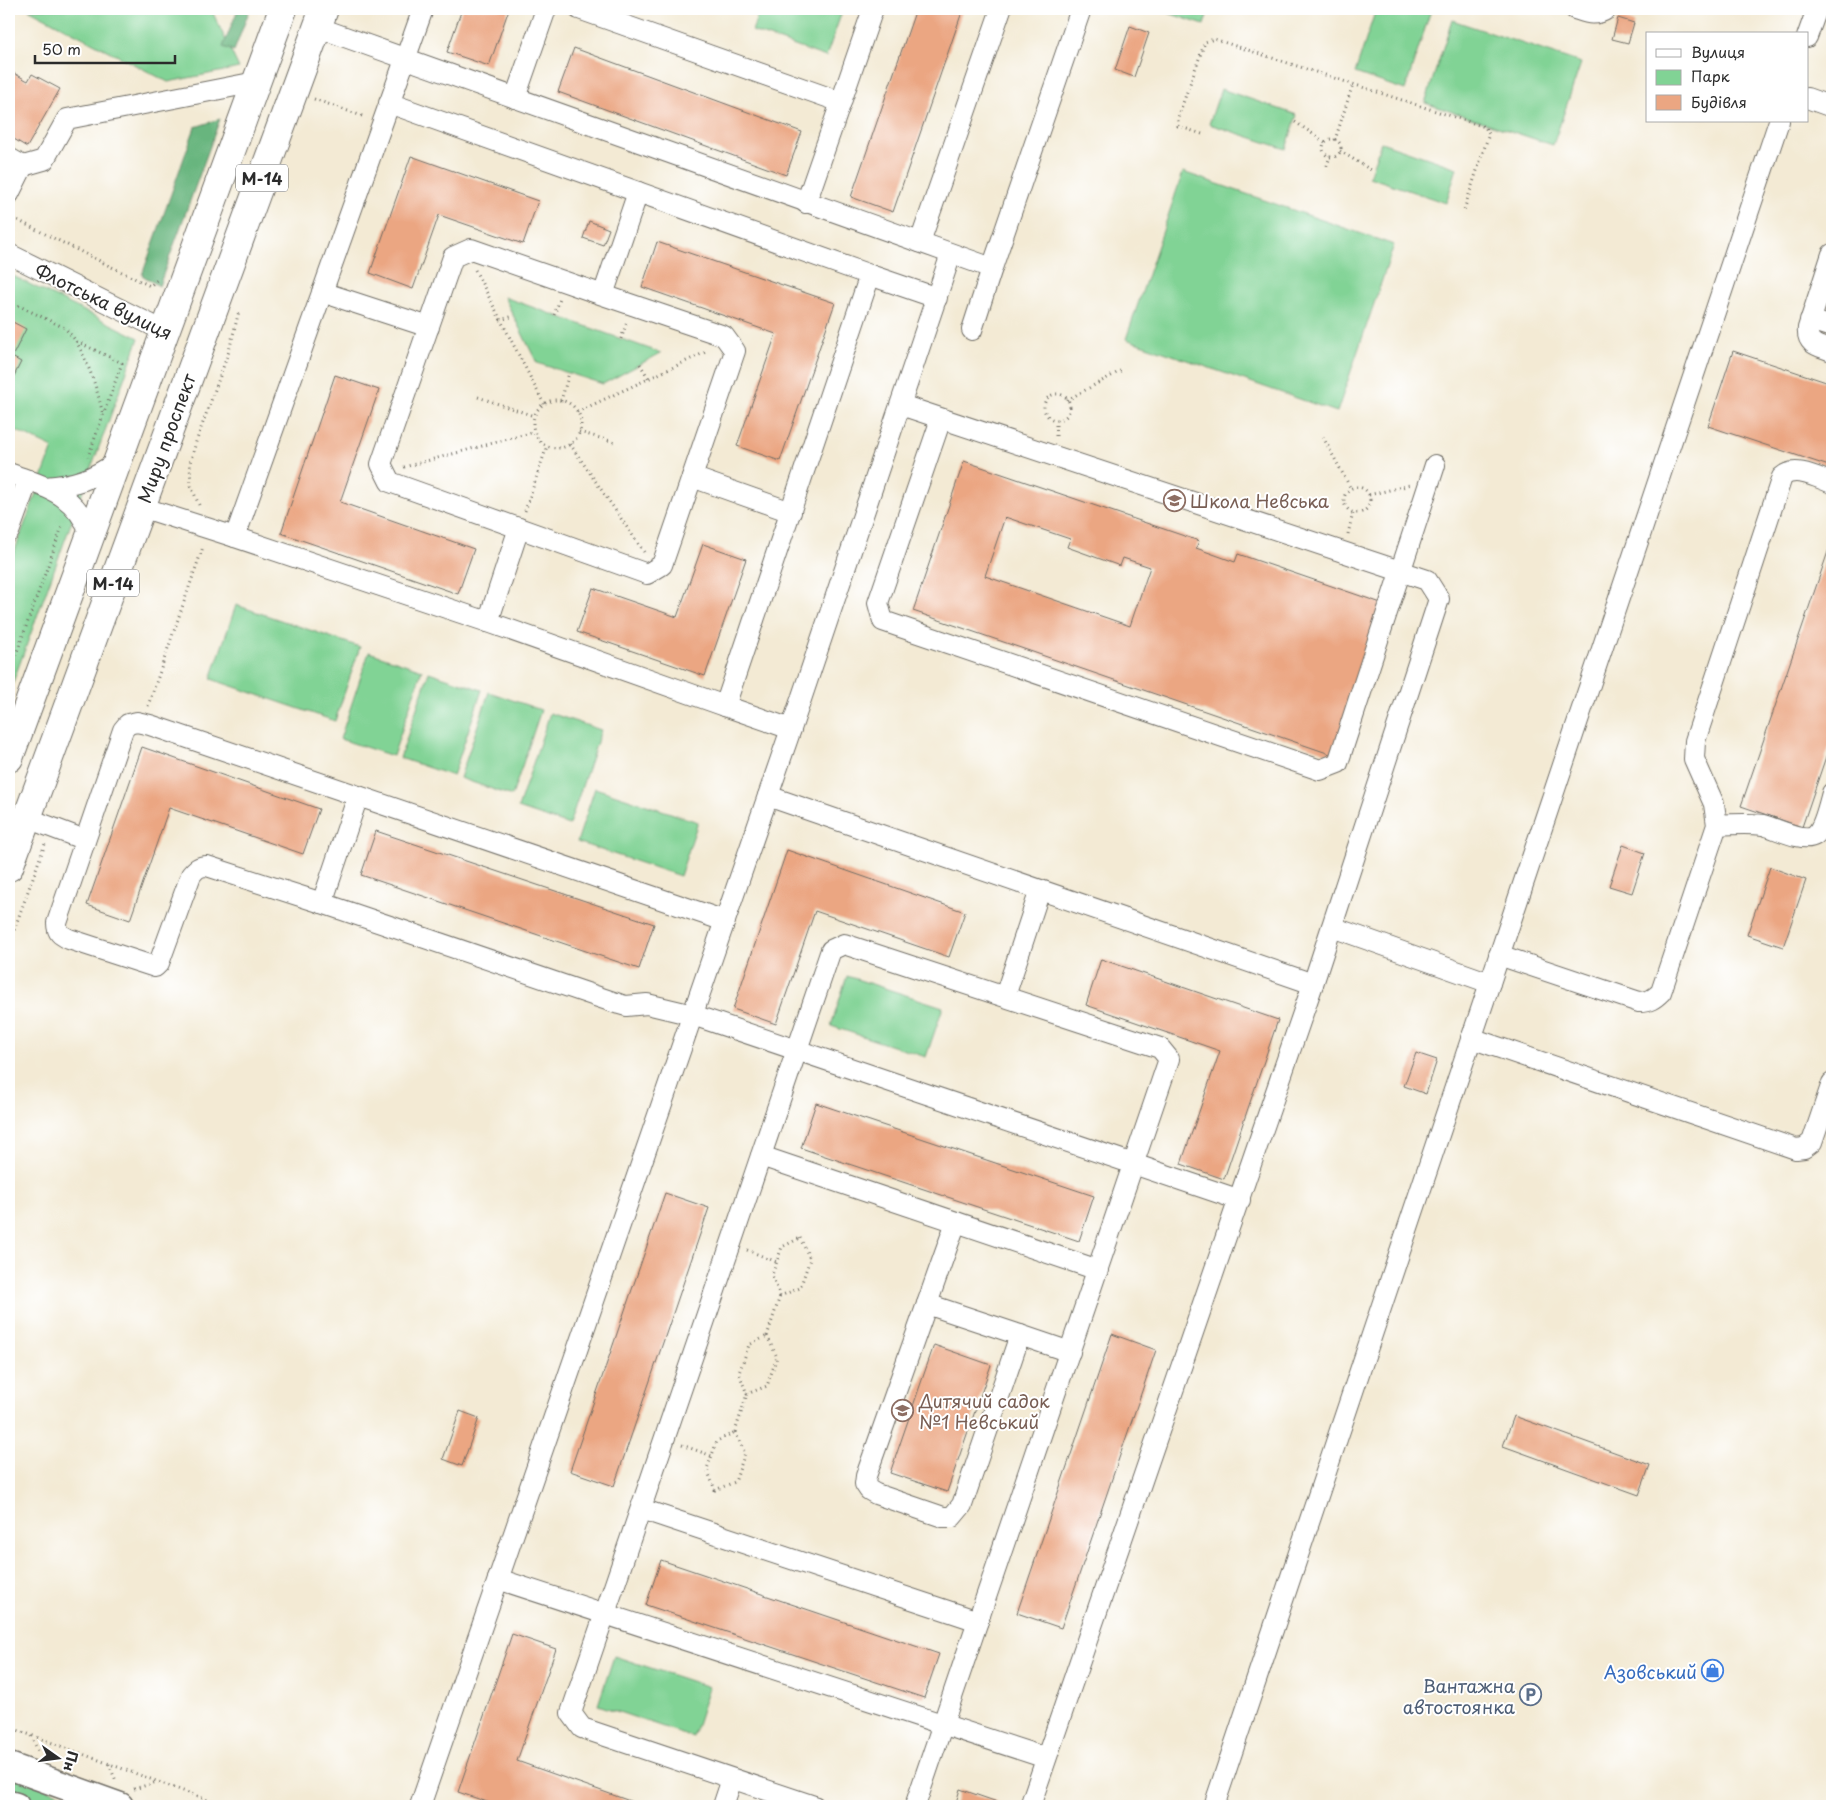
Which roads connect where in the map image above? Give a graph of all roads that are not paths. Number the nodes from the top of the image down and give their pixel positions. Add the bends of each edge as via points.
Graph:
1 (283, 9) edge
2 (423, 9) edge
3 (546, 9) edge
4 (579, 9) edge
5 (873, 9) edge
6 (1001, 9) edge
7 (1081, 9) edge
8 (1575, 9) edge
9 (1606, 9) edge
10 (1817, 9) edge
11 (321, 18) edge
12 (1808, 34) edge
13 (405, 59) junction
14 (256, 82) junction
15 (515, 98) junction
16 (1808, 98) edge
17 (840, 102) junction
18 (389, 103) junction
19 (1832, 108) edge
20 (1779, 122) edge
21 (16, 162) edge
22 (638, 192) junction
23 (9, 194) edge
24 (806, 203) junction
25 (920, 242) junction
26 (9, 254) edge
27 (952, 254) junction
28 (1832, 254) edge
29 (992, 268) junction
30 (870, 274) junction
31 (322, 292) junction
32 (603, 295) junction
33 (937, 298) junction
34 (1810, 320) junction
35 (429, 327) junction
36 (1832, 327) edge
37 (972, 330) dead end
38 (166, 332) junction
39 (200, 348) junction
40 (1832, 351) edge
41 (900, 405) junction
42 (941, 419) junction
43 (118, 461) junction
44 (1432, 472) road end
45 (9, 473) edge
46 (692, 477) junction
47 (1832, 483) edge
48 (36, 484) junction
49 (141, 507) junction
50 (791, 512) junction
51 (519, 528) junction
52 (9, 532) edge
53 (92, 534) junction
54 (235, 537) junction
55 (1400, 572) junction
56 (488, 622) junction
57 (725, 706) junction
58 (17, 718) edge
59 (791, 729) junction
60 (9, 758) edge
61 (1832, 793) edge
62 (358, 796) junction
63 (768, 796) junction
64 (39, 823) junction
65 (1717, 826) junction
66 (85, 840) junction
67 (9, 867) edge
68 (1040, 890) junction
69 (322, 903) junction
70 (724, 921) junction
71 (1332, 927) junction
72 (1499, 955) junction
73 (1490, 983) junction
74 (1314, 984) junction
75 (1005, 996) junction
76 (692, 1015) junction
77 (1471, 1038) junction
78 (797, 1050) junction
79 (1832, 1083) edge
80 (761, 1156) junction
81 (1134, 1164) junction
82 (1240, 1200) junction
83 (956, 1222) junction
84 (1098, 1270) junction
85 (927, 1304) junction
86 (1020, 1335) junction
87 (1070, 1352) junction
88 (641, 1509) junction
89 (498, 1579) junction
90 (605, 1614) junction
91 (978, 1620) junction
92 (943, 1725) junction
93 (1046, 1758) junction
94 (9, 1766) edge
95 (732, 1779) junction
96 (123, 1793) edge
97 (9, 1804) edge
98 (16, 1806) edge
99 (420, 1806) edge
100 (723, 1806) edge
101 (814, 1806) edge
102 (915, 1806) edge
103 (1030, 1806) edge
104 (1214, 1806) edge

1 - 14 highway, Миру проспект / М-14
2 - 13 street
3 - 15 street
4 - 17 street
5 - 17 street
6 - 25 street
7 - 29 street
8 - 9 street via 1591,14
10 - 12 street
11 - 13 street
11 - 39 highway, Миру проспект / М-14
13 - 15 street
13 - 18 street
14 - 21 street via 67,119 44,160
14 - 38 highway, Миру проспект / М-14
15 - 24 street
16 - 19 street
17 - 24 street
18 - 22 street
18 - 31 street
20 - 72 street
21 - 23 street
22 - 30 street
22 - 32 street
24 - 25 street
25 - 27 street
26 - 38 street, Флотська вулиця
27 - 29 street
27 - 33 street
28 - 34 street
29 - 37 street
30 - 33 street
30 - 50 street
31 - 35 street
31 - 54 street
32 - 35 street via 471,250 453,256
32 - 46 street via 724,336 735,351
33 - 41 street
34 - 36 street
34 - 40 street via 1808,340
35 - 51 street via 381,464 390,482
38 - 39 highway, Флотська вулиця
38 - 43 highway, Миру проспект / М-14
39 - 49 highway, Миру проспект / М-14
41 - 42 street
41 - 59 street
42 - 55 street
42 - 55 street via 878,602 882,620 1320,770 1338,763
43 - 48 street via 84,481 65,486
43 - 53 highway, Миру проспект / М-14
44 - 55 street
45 - 48 street
46 - 50 street
46 - 51 street via 662,564 647,574
47 - 65 street via 1791,471 1782,477 1695,741 1694,759 1714,804
48 - 52 street
48 - 53 street via 71,502
49 - 54 street
49 - 64 highway, Миру проспект / М-14
50 - 57 street
51 - 56 street
53 - 58 highway, Миру проспект / М-14
54 - 56 street
55 - 71 street via 1427,580 1439,600
56 - 57 street
57 - 59 street
58 - 60 highway, Миру проспект / М-14
59 - 63 street
61 - 65 street via 1820,829 1807,838 1744,823
62 - 66 street via 142,723 128,724
62 - 69 street
62 - 70 street
63 - 68 street
63 - 70 street
64 - 66 street
64 - 67 highway, Миру проспект / М-14
65 - 72 street via 1660,992 1653,999 1639,1002
66 - 69 street via 57,930 69,940 149,967 159,963 191,876 201,866
68 - 74 street
68 - 75 street
69 - 76 street via 619,1004 647,1004
70 - 76 street
71 - 73 street
71 - 74 street
72 - 73 street
73 - 77 street
74 - 82 street
75 - 78 street via 844,944 831,950
75 - 81 street via 1160,1048 1170,1059
76 - 78 street
76 - 89 street
77 - 79 street via 1796,1149 1812,1142
77 - 104 street
78 - 80 street
78 - 81 street
80 - 83 street
80 - 88 street
81 - 82 street
81 - 84 street
82 - 93 street
83 - 84 street
83 - 85 street
84 - 87 street
85 - 86 street
85 - 86 street via 865,1484 876,1494 943,1517 952,1517 962,1506
86 - 87 street
87 - 91 street
88 - 90 street
88 - 91 street
89 - 90 street
89 - 99 street
90 - 92 street
90 - 95 street via 571,1713 582,1728
91 - 92 street
92 - 93 street
92 - 102 street
93 - 103 street
94 - 96 main road
95 - 100 street
95 - 101 street
97 - 98 main road

